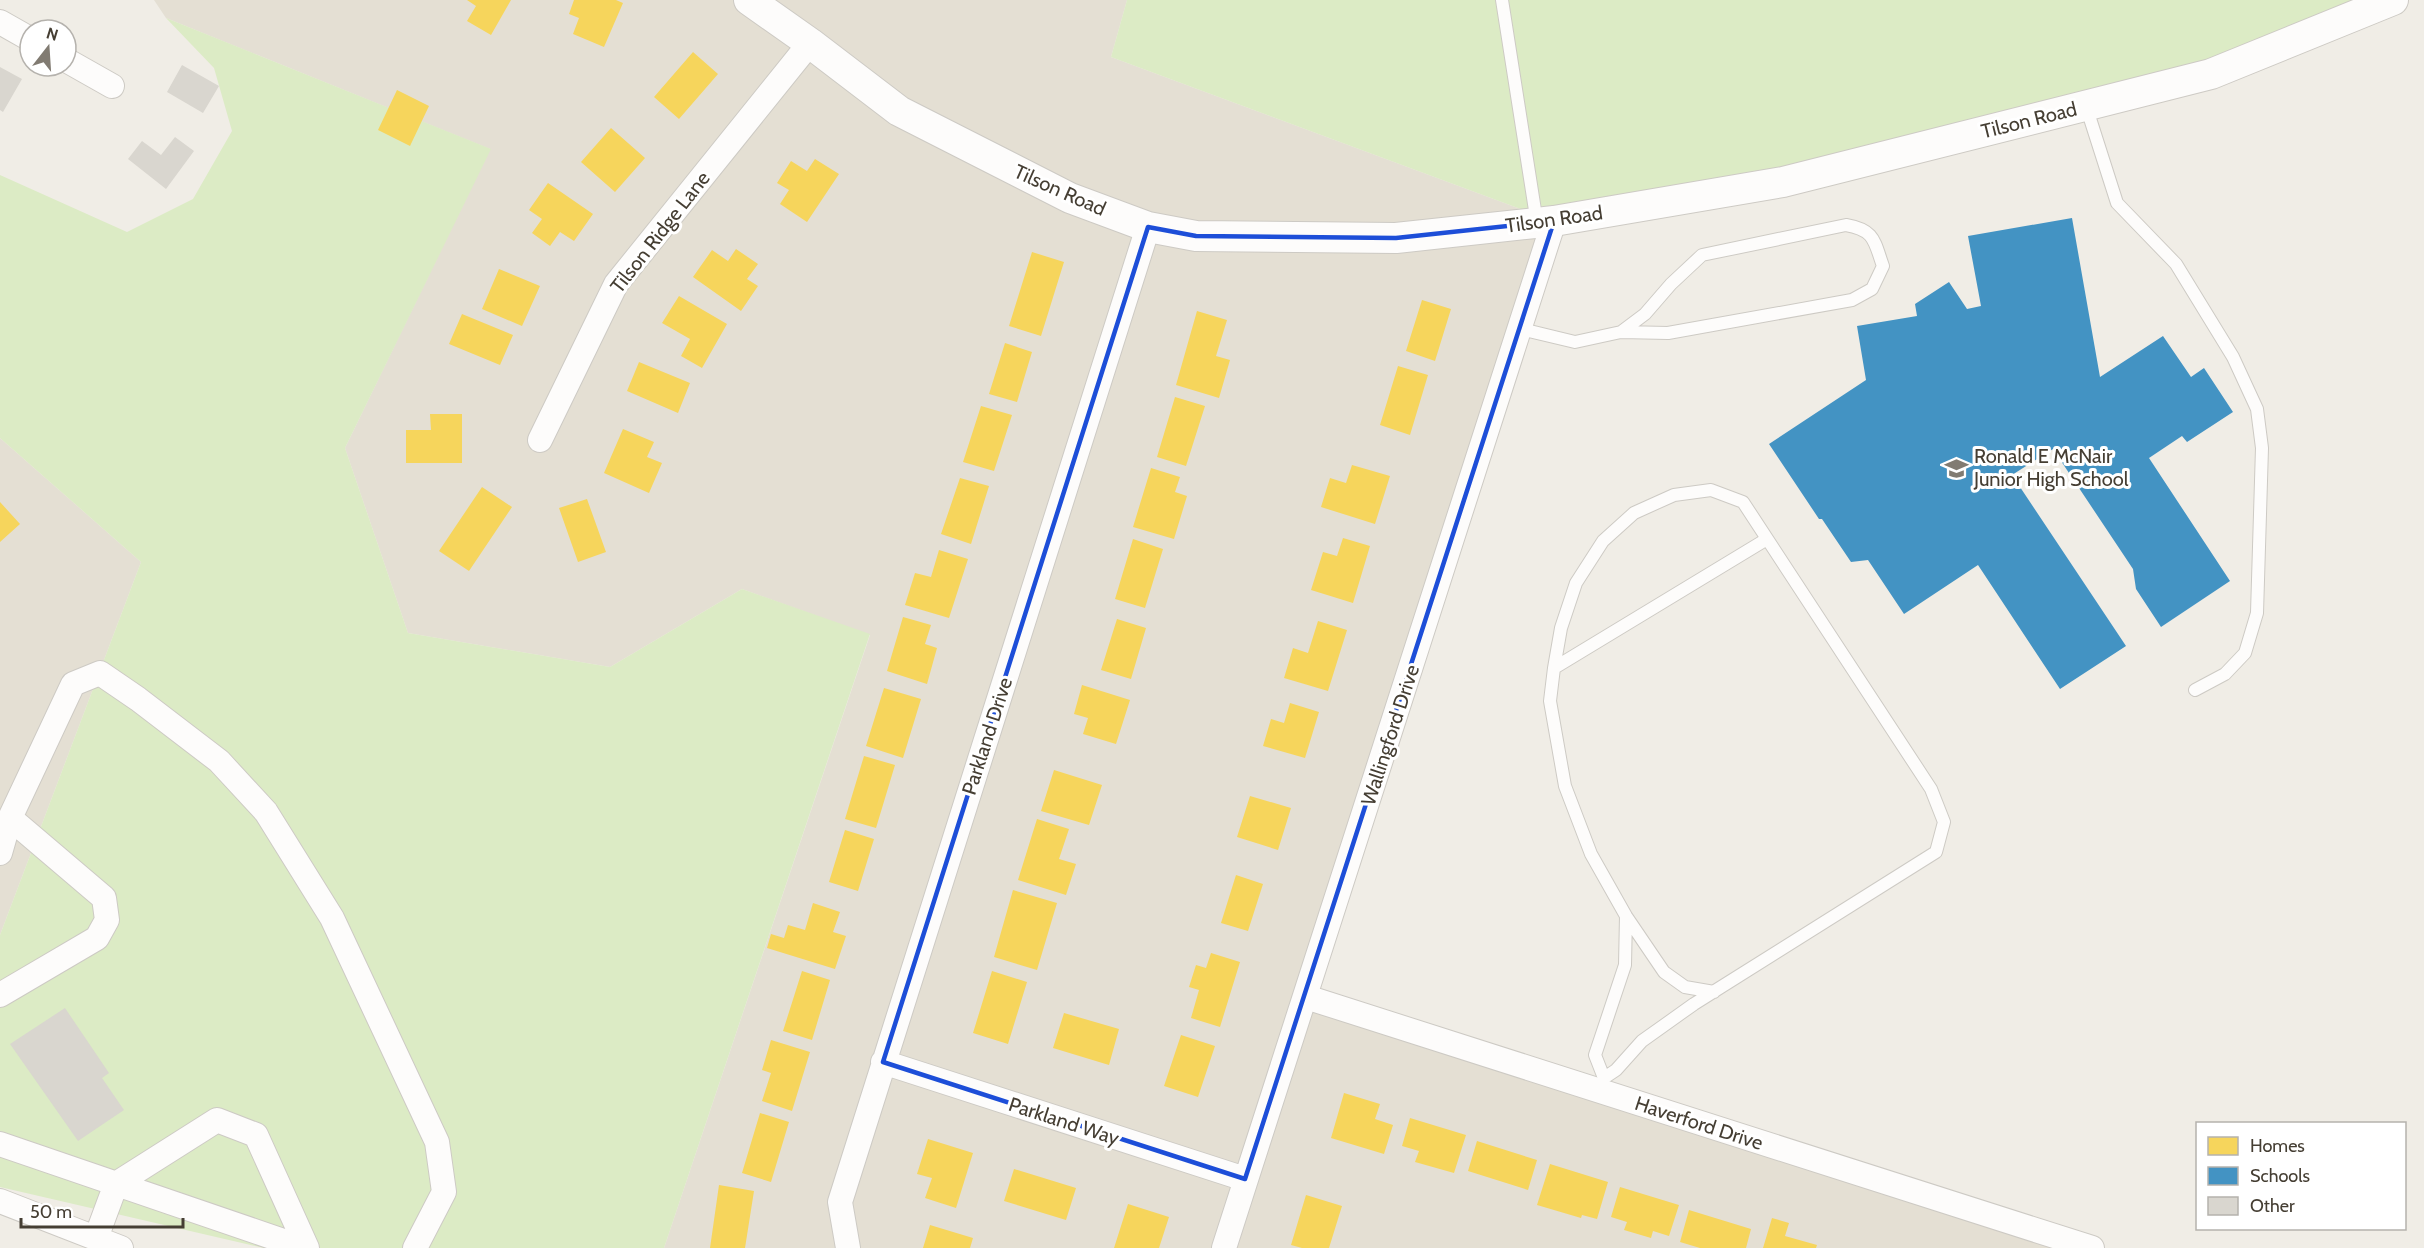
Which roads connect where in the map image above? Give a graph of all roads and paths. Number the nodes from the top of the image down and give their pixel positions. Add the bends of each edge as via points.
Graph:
1 (749, 0) edge
2 (1502, 0) edge
3 (2393, 0) edge
4 (0, 22) edge
5 (18, 32) edge
6 (810, 43) junction
7 (78, 67) edge
8 (112, 86) dead end
9 (2086, 106) junction
10 (1546, 222) junction
11 (1148, 227) junction
12 (1521, 329) junction
13 (1621, 332) junction
14 (540, 440) dead end
15 (1767, 539) junction
16 (1554, 668) junction
17 (2195, 690) dead end
18 (10, 818) junction
19 (0, 854) edge
20 (1626, 916) junction
21 (1714, 992) junction
22 (0, 995) edge
23 (1306, 997) junction
24 (883, 1062) junction
25 (1602, 1085) junction
26 (0, 1144) edge
27 (1245, 1179) junction
28 (116, 1184) junction
29 (0, 1201) edge
30 (96, 1238) junction
31 (121, 1248) edge
32 (306, 1248) edge
33 (415, 1248) edge
34 (848, 1248) edge
35 (1224, 1248) edge
36 (2092, 1248) edge

1 - 6 street, Tilson Road
2 - 10 lane
3 - 9 street, Tilson Road via 2211,74
4 - 5 street
6 - 11 street, Tilson Road via 899,111 1070,198
6 - 14 street, Tilson Ridge Lane via 616,284
7 - 8 street
9 - 10 street, Tilson Road via 1783,182
9 - 17 lane via 2118,203 2176,264 2233,357 2257,409 2262,448 2257,613 2245,653 2225,674
10 - 11 street, Tilson Road via 1396,238 1196,236
10 - 12 street, Wallingford Drive
11 - 24 street, Parkland Drive
12 - 13 lane via 1575,342
12 - 23 street, Wallingford Drive
13 - 13 lane via 1668,333 1852,300 1872,289 1883,266 1872,235 1860,227 1846,225 1702,255 1645,314
15 - 16 lane
15 - 16 lane via 1743,502 1711,490 1674,495 1634,513 1603,541 1576,583
15 - 21 lane via 1932,789 1944,822 1936,852
16 - 20 lane via 1550,701 1565,786 1591,854
18 - 19 street
18 - 22 street via 104,898 107,920 97,938
18 - 33 street via 73,684 100,673 219,761 266,812 332,918 437,1142 444,1192
20 - 21 lane via 1664,972 1685,987
20 - 25 lane via 1625,965 1595,1055
21 - 25 lane via 1642,1041
23 - 25 street, Haverford Drive
23 - 27 street, Wallingford Drive
24 - 27 street, Parkland Way
24 - 34 street, Parkland Drive via 840,1202
25 - 36 street, Haverford Drive
26 - 28 street
27 - 35 street, Wallingford Drive
28 - 30 street
28 - 32 street
28 - 32 street via 217,1120 256,1134
29 - 30 street
30 - 31 street

